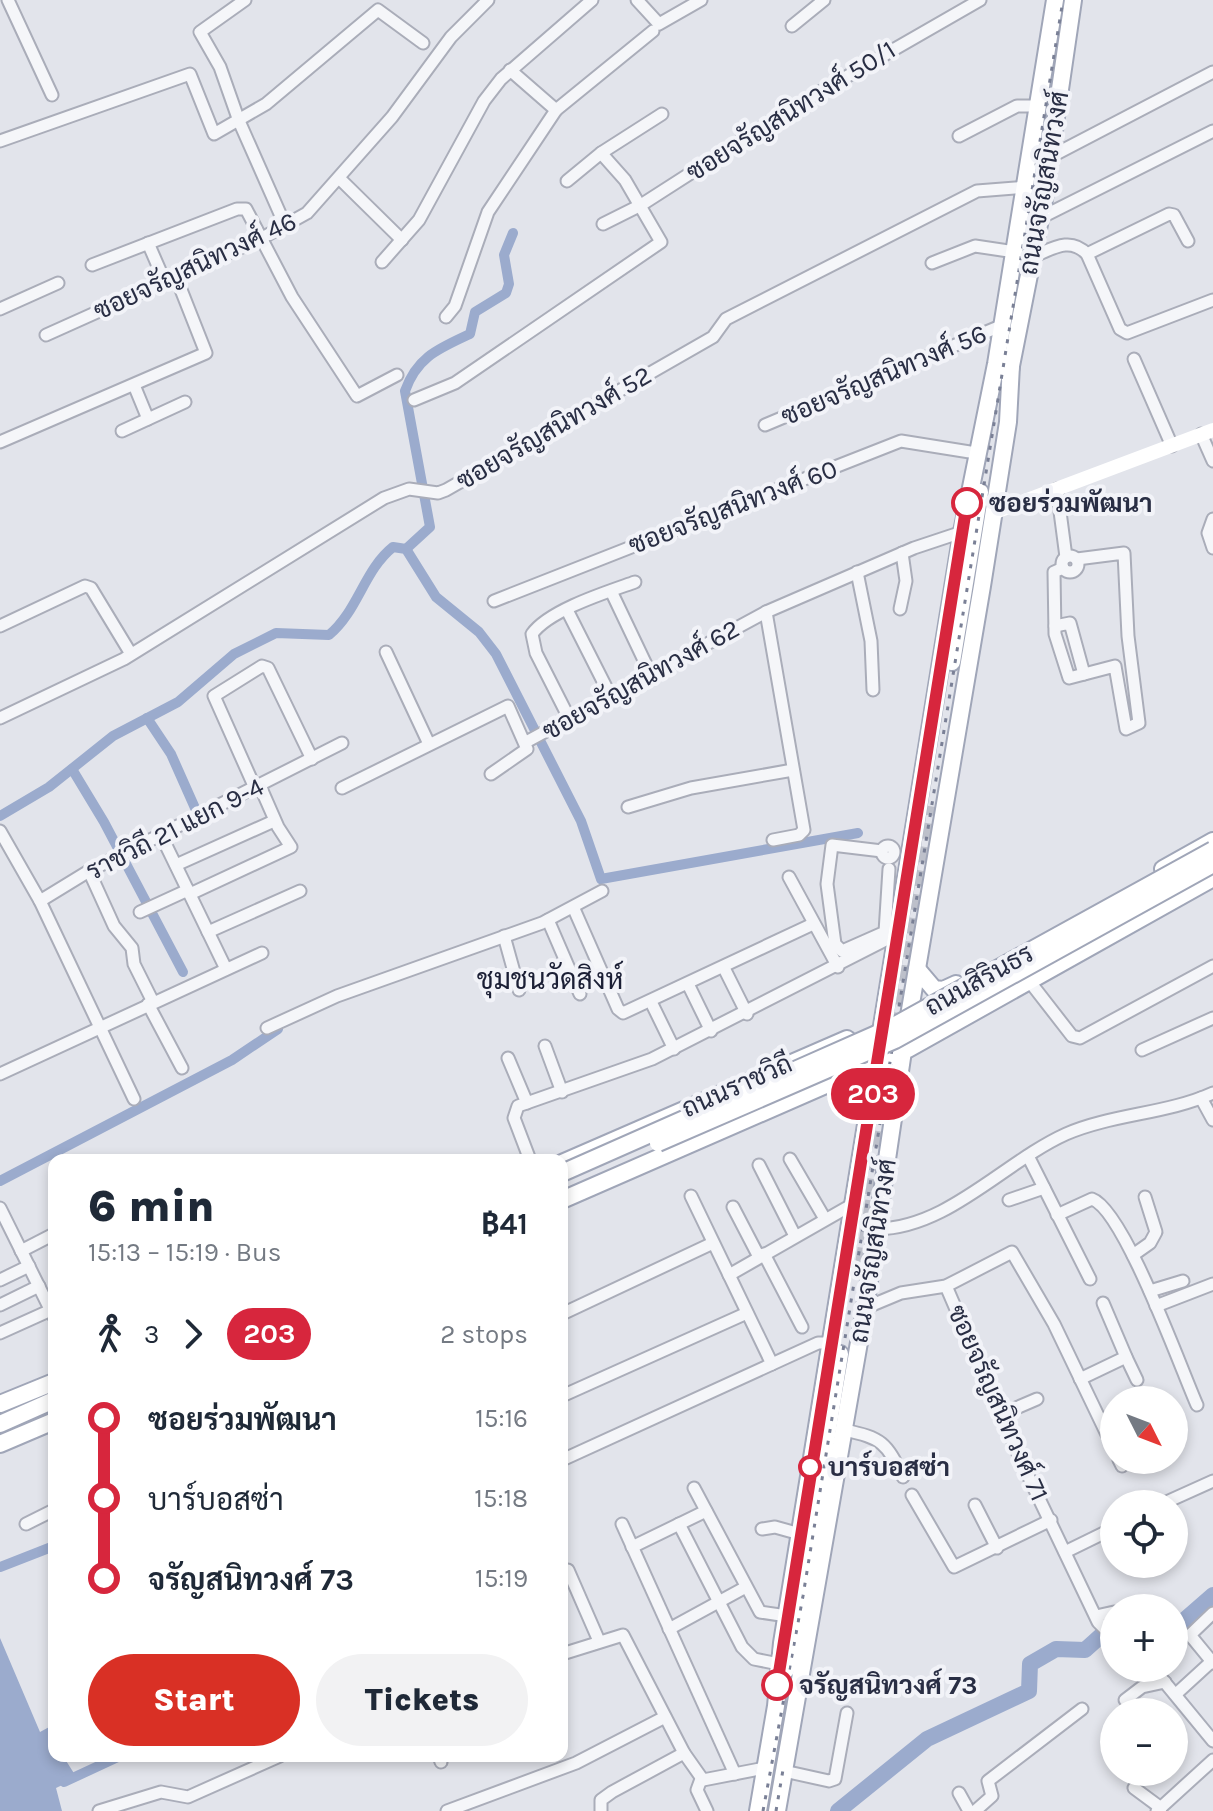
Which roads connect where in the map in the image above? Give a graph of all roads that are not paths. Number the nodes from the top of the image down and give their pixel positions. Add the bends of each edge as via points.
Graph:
1 (8, 0) edge
2 (245, 0) edge
3 (488, 0) edge
4 (592, 0) edge
5 (637, 0) edge
6 (701, 0) edge
7 (824, 0) edge
8 (980, 0) edge
9 (1055, 0) edge
10 (1073, 0) edge
11 (792, 26) dead end
12 (653, 31) dead end
13 (423, 43) dead end
14 (510, 70) junction
15 (1213, 72) edge
16 (52, 95) dead end
17 (1038, 106) junction
18 (556, 110) junction
19 (662, 114) dead end
20 (239, 121) junction
21 (1213, 131) edge
22 (959, 136) dead end
23 (0, 141) edge
24 (601, 153) junction
25 (1050, 157) junction
26 (340, 179) junction
27 (567, 181) dead end
28 (1026, 187) junction
29 (640, 206) junction
30 (1040, 218) junction
31 (603, 224) dead end
32 (285, 225) junction
33 (262, 238) junction
34 (402, 240) junction
35 (1188, 241) dead end
36 (148, 243) junction
37 (1015, 252) junction
38 (1087, 254) junction
39 (1032, 257) junction
40 (382, 262) dead end
41 (932, 263) dead end
42 (92, 265) dead end
43 (171, 280) junction
44 (58, 283) dead end
45 (1213, 300) edge
46 (0, 309) edge
47 (446, 317) dead end
48 (1003, 325) junction
49 (46, 335) dead end
50 (1134, 359) dead end
51 (1004, 364) junction
52 (397, 375) dead end
53 (134, 385) junction
54 (414, 400) dead end
55 (185, 402) dead end
56 (148, 419) junction
57 (765, 425) dead end
58 (122, 431) dead end
59 (1207, 432) edge
60 (0, 442) edge
61 (1172, 446) junction
62 (976, 453) junction
63 (1213, 460) edge
64 (1057, 489) junction
65 (993, 513) junction
66 (1213, 519) edge
67 (962, 532) junction
68 (1213, 548) edge
69 (902, 553) junction
70 (1068, 561) junction
71 (857, 572) junction
72 (635, 582) dead end
73 (611, 591) junction
74 (494, 601) dead end
75 (900, 609) dead end
76 (567, 610) junction
77 (766, 612) junction
78 (0, 626) edge
79 (386, 652) dead end
80 (131, 654) junction
81 (651, 675) junction
82 (873, 690) dead end
83 (611, 697) junction
84 (0, 718) edge
85 (570, 720) junction
86 (530, 740) junction
87 (342, 743) dead end
88 (429, 744) junction
89 (312, 759) junction
90 (793, 770) junction
91 (491, 774) dead end
92 (258, 787) junction
93 (342, 788) dead end
94 (933, 806) tunnel mouth
95 (628, 807) dead end
96 (274, 821) junction
97 (0, 831) edge
98 (161, 835) junction
99 (940, 838) junction
100 (773, 840) dead end
101 (914, 840) junction
102 (1213, 841) edge
103 (1213, 850) edge
104 (887, 859) junction
105 (1213, 864) edge
106 (176, 865) junction
107 (909, 870) junction
108 (89, 871) junction
109 (789, 877) dead end
110 (1213, 878) edge
111 (300, 891) dead end
112 (602, 891) dead end
113 (189, 892) junction
114 (40, 901) junction
115 (574, 909) junction
116 (140, 912) dead end
117 (548, 920) junction
118 (813, 924) junction
119 (208, 932) junction
120 (899, 933) junction
121 (504, 936) junction
122 (1042, 936) junction
123 (262, 953) dead end
124 (1213, 966) edge
125 (838, 967) junction
126 (226, 969) junction
127 (917, 969) junction
128 (1054, 969) junction
129 (725, 970) dead end
130 (1030, 982) junction
131 (956, 984) junction
132 (689, 986) dead end
133 (519, 990) dead end
134 (580, 994) dead end
135 (151, 1003) junction
136 (653, 1006) dead end
137 (911, 1009) junction
138 (747, 1014) junction
139 (1213, 1018) edge
140 (885, 1022) junction
141 (100, 1026) junction
142 (267, 1028) dead end
143 (711, 1031) junction
144 (545, 1046) dead end
145 (674, 1049) junction
146 (1142, 1050) dead end
147 (903, 1051) junction
148 (508, 1058) dead end
149 (878, 1063) junction
150 (182, 1068) dead end
151 (0, 1074) edge
152 (562, 1092) junction
153 (1213, 1093) edge
154 (1201, 1098) junction
155 (134, 1099) dead end
156 (527, 1103) junction
157 (1213, 1120) edge
158 (528, 1154) edge
159 (1028, 1156) junction
160 (790, 1159) dead end
161 (568, 1160) edge
162 (759, 1165) dead end
163 (568, 1170) edge
164 (886, 1174) junction
165 (859, 1180) junction
166 (568, 1182) edge
167 (1044, 1188) junction
168 (691, 1196) dead end
169 (568, 1197) edge
170 (1145, 1197) dead end
171 (1009, 1200) dead end
172 (855, 1203) junction
173 (733, 1207) dead end
174 (0, 1208) edge
175 (1057, 1215) junction
176 (825, 1219) junction
177 (877, 1229) junction
178 (795, 1236) junction
179 (48, 1237) edge
180 (713, 1243) junction
181 (21, 1251) junction
182 (1133, 1255) junction
183 (761, 1256) junction
184 (29, 1266) junction
185 (729, 1275) junction
186 (1090, 1279) dead end
187 (0, 1280) edge
188 (1183, 1281) dead end
189 (1213, 1284) edge
190 (48, 1286) edge
191 (946, 1286) junction
192 (40, 1289) junction
193 (1150, 1291) junction
194 (1103, 1303) dead end
195 (0, 1305) edge
196 (48, 1305) edge
197 (1156, 1306) junction
198 (865, 1308) junction
199 (568, 1311) edge
200 (747, 1313) junction
201 (48, 1315) edge
202 (802, 1327) dead end
203 (0, 1333) edge
204 (831, 1343) junction
205 (1126, 1357) junction
206 (772, 1364) junction
207 (1080, 1379) junction
208 (1137, 1380) dead end
209 (48, 1384) edge
210 (568, 1393) edge
211 (1037, 1399) dead end
212 (48, 1403) edge
213 (0, 1404) edge
214 (1197, 1405) dead end
215 (1002, 1414) junction
216 (1100, 1420) edge
217 (0, 1424) edge
218 (48, 1424) edge
219 (844, 1430) junction
220 (0, 1444) edge
221 (568, 1457) edge
222 (903, 1477) dead end
223 (1213, 1481) edge
224 (694, 1488) dead end
225 (1188, 1492) edge
226 (912, 1495) dead end
227 (975, 1505) dead end
228 (706, 1511) junction
229 (48, 1513) edge
230 (1051, 1520) junction
231 (26, 1524) dead end
232 (622, 1524) dead end
233 (679, 1524) junction
234 (762, 1529) dead end
235 (800, 1534) junction
236 (1100, 1535) edge
237 (632, 1547) junction
238 (997, 1548) junction
239 (1065, 1552) junction
240 (568, 1570) dead end
241 (746, 1587) junction
242 (717, 1601) junction
243 (1213, 1613) edge
244 (1100, 1615) edge
245 (787, 1616) junction
246 (1096, 1616) junction
247 (1100, 1623) edge
248 (669, 1629) junction
249 (599, 1641) junction
250 (568, 1652) edge
251 (1212, 1662) edge
252 (779, 1664) junction
253 (1165, 1682) joint
254 (1176, 1694) junction
255 (1128, 1698) edge
256 (776, 1706) junction
257 (794, 1709) junction
258 (1082, 1709) dead end
259 (847, 1713) dead end
260 (665, 1717) junction
261 (1213, 1741) edge
262 (684, 1753) junction
263 (1213, 1760) edge
264 (267, 1762) edge
265 (765, 1768) junction
266 (784, 1771) junction
267 (735, 1774) junction
268 (701, 1779) junction
269 (1134, 1788) dead end
270 (959, 1793) dead end
271 (1159, 1809) edge
272 (99, 1811) edge
273 (447, 1811) edge
274 (601, 1811) edge
275 (707, 1811) edge
276 (758, 1811) edge
277 (777, 1811) edge
278 (969, 1811) edge
279 (975, 1811) edge

1 - 16 street
2 - 20 street via 200,32 220,67
3 - 26 street, ซอยจรัญสนิทวงศ์ 46 via 451,37
4 - 14 street
5 - 6 street via 659,24
7 - 11 street
8 - 29 street, ซอยจรัญสนิทวงศ์ 50/1 via 792,108
9 - 17 main road, ถนนจรัญสนิทวงศ์
10 - 25 main road, ถนนจรัญสนิทวงศ์
12 - 18 street
13 - 20 street via 378,10
14 - 18 street
14 - 34 street via 484,101 419,220
15 - 25 street
17 - 22 street via 1017,106
17 - 28 main road, ถนนจรัญสนิทวงศ์
18 - 47 street via 488,212 455,306
19 - 24 street
20 - 23 street via 214,134 190,74
20 - 32 street
21 - 30 street
24 - 27 street
24 - 29 street
25 - 30 main road, ถนนจรัญสนิทวงศ์
26 - 32 street, ซอยจรัญสนิทวงศ์ 46 via 307,213
26 - 34 street
28 - 37 main road, ถนนจรัญสนิทวงศ์
28 - 80 street, ซอยจรัญสนิทวงศ์ 52 via 977,191 726,319 713,337 446,490 384,498
29 - 31 street, ซอยจรัญสนิทวงศ์ 50/1
29 - 54 street via 661,242 455,383
30 - 39 main road, ถนนจรัญสนิทวงศ์
32 - 33 street, ซอยจรัญสนิทวงศ์ 46
33 - 36 street via 246,209 237,209
33 - 43 street, ซอยจรัญสนิทวงศ์ 46
33 - 52 street via 292,297 357,396
34 - 40 street
35 - 38 street via 1169,214
36 - 42 street
36 - 43 street
37 - 41 street via 975,246
37 - 48 main road, ถนนจรัญสนิทวงศ์
38 - 39 street via 1067,243
38 - 45 street via 1120,329 1127,333
39 - 51 main road, ถนนจรัญสนิทวงศ์
43 - 49 street, ซอยจรัญสนิทวงศ์ 46
43 - 53 street via 208,351
44 - 46 street
48 - 51 main road, ถนนจรัญสนิทวงศ์
48 - 57 street, ซอยจรัญสนิทวงศ์ 56
50 - 61 street
51 - 62 main road, ถนนจรัญสนิทวงศ์
51 - 65 main road, ถนนจรัญสนิทวงศ์ via 1008,422
51 - 94 main road, ถนนจรัญสนิทวงศ์
53 - 56 street
53 - 60 street
55 - 56 street
56 - 58 street
59 - 61 street
59 - 63 street
61 - 64 street
62 - 67 main road, ถนนจรัญสนิทวงศ์
62 - 74 street, ซอยจรัญสนิทวงศ์ 60 via 901,441
64 - 65 street
64 - 70 street
65 - 99 main road, ถนนจรัญสนิทวงศ์
66 - 68 street via 1208,533
67 - 69 street, ซอยจรัญสนิทวงศ์ 62
67 - 101 main road, ถนนจรัญสนิทวงศ์
69 - 71 street, ซอยจรัญสนิทวงศ์ 62
69 - 75 street via 906,581
70 - 70 street via 1054,572 1055,626 1069,678 1115,666 1126,729 1139,723 1124,553
71 - 77 street, ซอยจรัญสนิทวงศ์ 62
71 - 82 street via 871,641
72 - 73 street
73 - 76 street
73 - 81 street
76 - 83 street
76 - 85 street via 539,626 532,640
77 - 81 street, ซอยจรัญสนิทวงศ์ 62
77 - 90 street
78 - 80 street via 85,586
79 - 88 street
80 - 84 street, ซอยจรัญสนิทวงศ์ 52
81 - 83 street, ซอยจรัญสนิทวงศ์ 62
83 - 85 street, ซอยจรัญสนิทวงศ์ 62
85 - 86 street, ซอยจรัญสนิทวงศ์ 62
86 - 88 street, ซอยจรัญสนิทวงศ์ 62 via 508,706
86 - 91 street via 522,756
87 - 89 street, ราชวิถี 21 แยก 9-4
88 - 93 street, ซอยจรัญสนิทวงศ์ 62
89 - 92 street, ราชวิถี 21 แยก 9-4
89 - 92 street via 268,668 262,666 214,696
90 - 95 street via 691,788
90 - 100 street via 804,830
92 - 96 street
92 - 98 street, ราชวิถี 21 แยก 9-4
96 - 106 street
96 - 113 street via 291,847
97 - 114 street
98 - 106 street
98 - 108 street, ราชวิถี 21 แยก 9-4
99 - 101 main road via 924,855
99 - 127 main road, ถนนจรัญสนิทวงศ์
101 - 107 main road, ถนนจรัญสนิทวงศ์
102 - 122 main road, ถนนสิรินธร
103 - 163 main road, ถนนสิรินธร, bridge via 890,1028
104 - 104 street via 832,845 827,884 835,944 842,951 885,932
104 - 107 street
105 - 166 main road, ถนนสิรินธร, bridge via 895,1040
106 - 113 street
107 - 120 main road, ถนนจรัญสนิทวงศ์
108 - 114 street, ราชวิถี 21 แยก 9-4
108 - 135 street via 114,926 132,948
109 - 118 street
110 - 128 main road, ถนนสิรินธร
111 - 119 street
112 - 115 street
113 - 116 street
113 - 119 street
114 - 141 street
115 - 117 street
115 - 118 street via 623,1013
117 - 121 street
117 - 134 street
118 - 125 street
119 - 126 street
120 - 125 street
120 - 140 main road, ถนนจรัญสนิทวงศ์
121 - 133 street
121 - 142 street via 337,996
122 - 128 main road via 1031,959 1043,969
122 - 131 main road, ถนนสิรินธร
123 - 126 street
124 - 130 street via 1080,1038 1072,1036
125 - 138 street
126 - 135 street
127 - 131 main road via 934,989
127 - 137 main road, ถนนจรัญสนิทวงศ์
128 - 130 main road, ถนนสิรินธร
129 - 138 street
130 - 147 main road, ถนนสิรินธร
131 - 137 main road, ถนนสิรินธร
132 - 143 street
135 - 141 street
135 - 150 street
136 - 145 street
137 - 140 main road, ถนนราชวิถี
137 - 147 main road, ถนนจรัญสนิทวงศ์
138 - 143 street
139 - 146 street
140 - 149 main road, ถนนจรัญสนิทวงศ์
140 - 161 main road, ถนนราชวิถี
141 - 151 street
141 - 155 street
143 - 145 street
144 - 152 street
145 - 152 street
147 - 149 main road, ถนนสิรินธร
147 - 164 main road, ถนนจรัญสนิทวงศ์
148 - 156 street
149 - 165 main road, ถนนจรัญสนิทวงศ์
149 - 169 main road, ถนนราชวิถี
152 - 156 street
153 - 154 street
154 - 157 street
154 - 159 street via 1076,1130
156 - 158 street via 513,1114
159 - 167 street
159 - 177 street via 930,1216
160 - 176 street
162 - 178 street
164 - 165 main road via 873,1163
164 - 177 main road, ถนนจรัญสนิทวงศ์
165 - 172 main road, ถนนจรัญสนิทวงศ์
167 - 171 street
167 - 175 street
168 - 180 street
170 - 182 street via 1156,1232
172 - 176 street
172 - 204 main road, ถนนจรัญสนิทวงศ์
173 - 183 street
174 - 181 street
175 - 182 street via 1095,1200
175 - 186 street
176 - 178 street
177 - 198 main road, ถนนจรัญสนิทวงศ์
178 - 183 street
179 - 181 street
180 - 185 street
180 - 199 street
181 - 184 street
182 - 193 street
183 - 185 street
183 - 202 street
184 - 187 street
184 - 192 street
185 - 200 street
188 - 193 street
189 - 197 street
190 - 192 street
191 - 198 street, ซอยจรัญสนิทวงศ์ 71 via 901,1293
191 - 207 street via 1012,1252
191 - 215 street, ซอยจรัญสนิทวงศ์ 71
192 - 195 street
192 - 196 street
193 - 197 street
194 - 205 street
197 - 214 street
198 - 219 main road, ถนนจรัญสนิทวงศ์
200 - 206 street
200 - 210 street
201 - 203 street
204 - 206 street via 818,1343
204 - 235 main road, ถนนจรัญสนิทวงศ์
205 - 207 street
205 - 208 street
206 - 221 street
207 - 216 street
209 - 213 main road
211 - 215 street
212 - 217 main road
215 - 230 street, ซอยจรัญสนิทวงศ์ 71
218 - 220 main road
219 - 222 street via 880,1440
219 - 257 main road, ถนนจรัญสนิทวงศ์
223 - 225 street
224 - 228 street
226 - 238 street via 954,1567
227 - 238 street
228 - 233 street
228 - 241 street
229 - 231 street
230 - 238 street
230 - 239 street, ซอยจรัญสนิทวงศ์ 71
232 - 237 street
233 - 237 street
233 - 242 street
234 - 235 street
235 - 245 main road, ถนนจรัญสนิทวงศ์
236 - 239 street
237 - 248 street
239 - 246 street, ซอยจรัญสนิทวงศ์ 71
240 - 249 street
241 - 242 street
241 - 245 street via 760,1612
242 - 248 street
242 - 252 street via 748,1654
243 - 251 street via 1190,1635
244 - 246 street
245 - 252 main road, ถนนจรัญสนิทวงศ์
246 - 247 street, ซอยจรัญสนิทวงศ์ 71
248 - 267 street
249 - 250 street
249 - 260 street via 619,1634 628,1640
251 - 254 street
252 - 256 main road, ถนนจรัญสนิทวงศ์
253 - 254 street
253 - 255 street via 1142,1687
254 - 261 street
256 - 257 main road, ถนนจรัญสนิทวงศ์ via 794,1643 858,1263
256 - 265 main road, ถนนจรัญสนิทวงศ์
257 - 266 main road, ถนนจรัญสนิทวงศ์
258 - 279 street via 988,1781 992,1796
259 - 266 street via 835,1779
260 - 262 street
260 - 273 street via 576,1763
262 - 268 street
262 - 274 street via 612,1792 601,1800
263 - 271 street
264 - 272 street via 188,1797 161,1792
265 - 267 street
265 - 276 main road, ถนนจรัญสนิทวงศ์
266 - 277 main road, ถนนจรัญสนิทวงศ์
267 - 268 street
268 - 275 street via 697,1790
269 - 271 street
270 - 278 street

